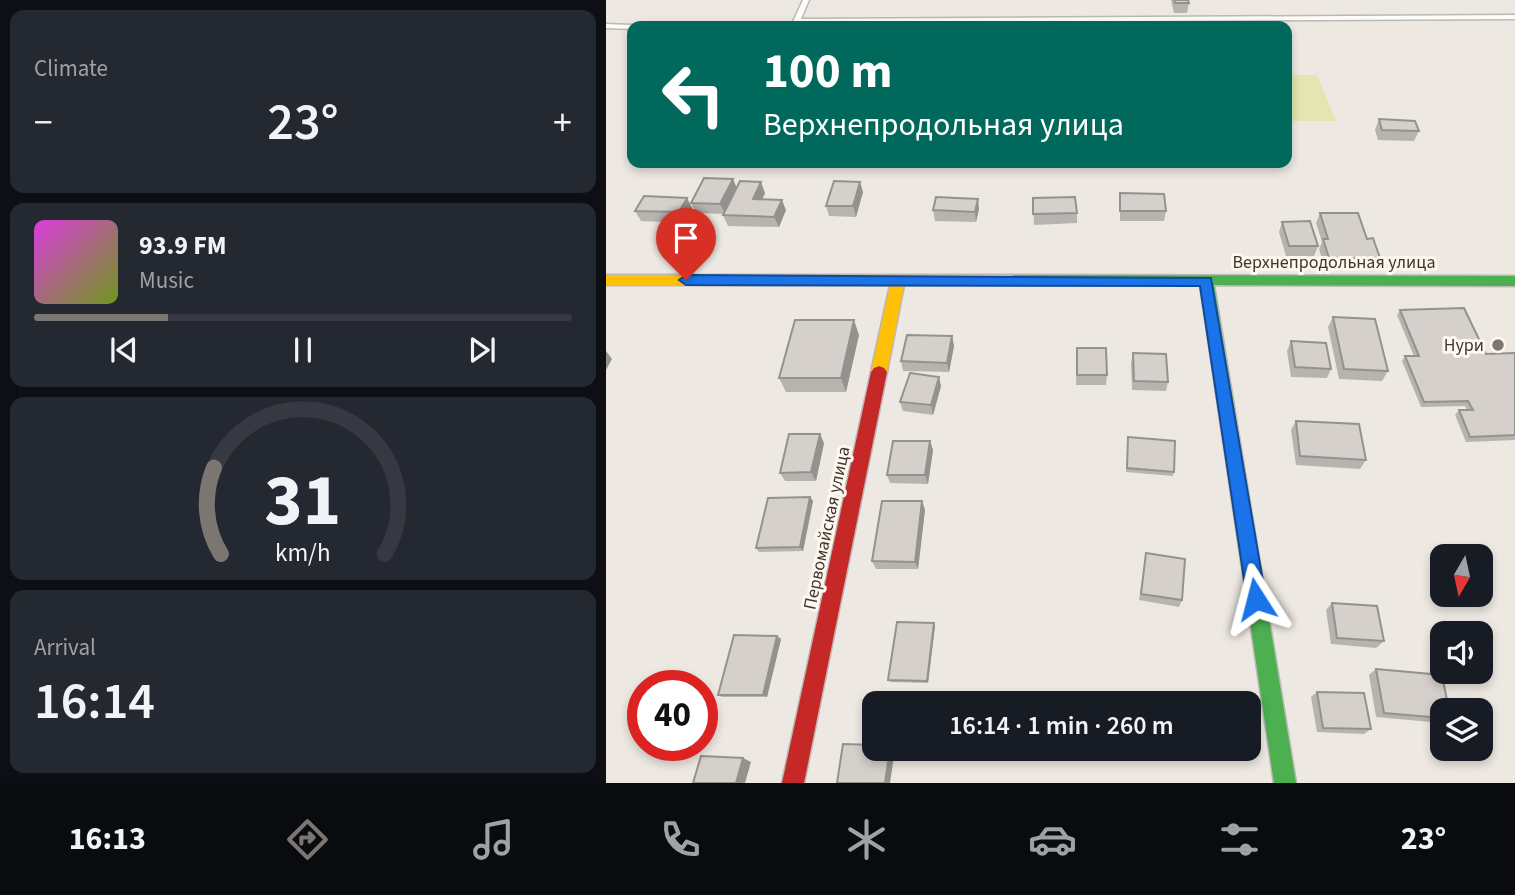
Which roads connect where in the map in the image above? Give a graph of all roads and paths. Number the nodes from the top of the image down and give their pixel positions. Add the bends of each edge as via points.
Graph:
1 (806, 0) edge
2 (1515, 17) edge
3 (796, 21) edge
4 (1104, 21) edge
5 (606, 26) edge
6 (627, 27) edge
7 (606, 280) edge
8 (898, 280) junction
9 (1206, 281) junction
10 (1515, 281) edge
11 (793, 783) edge
12 (1285, 783) edge

1 - 3 lane
2 - 4 lane
5 - 6 lane
7 - 8 main road, Верхнепродольная улица
8 - 9 main road, Верхнепродольная улица
8 - 11 main road, Первомайская улица
9 - 10 main road, Верхнепродольная улица
9 - 12 main road

